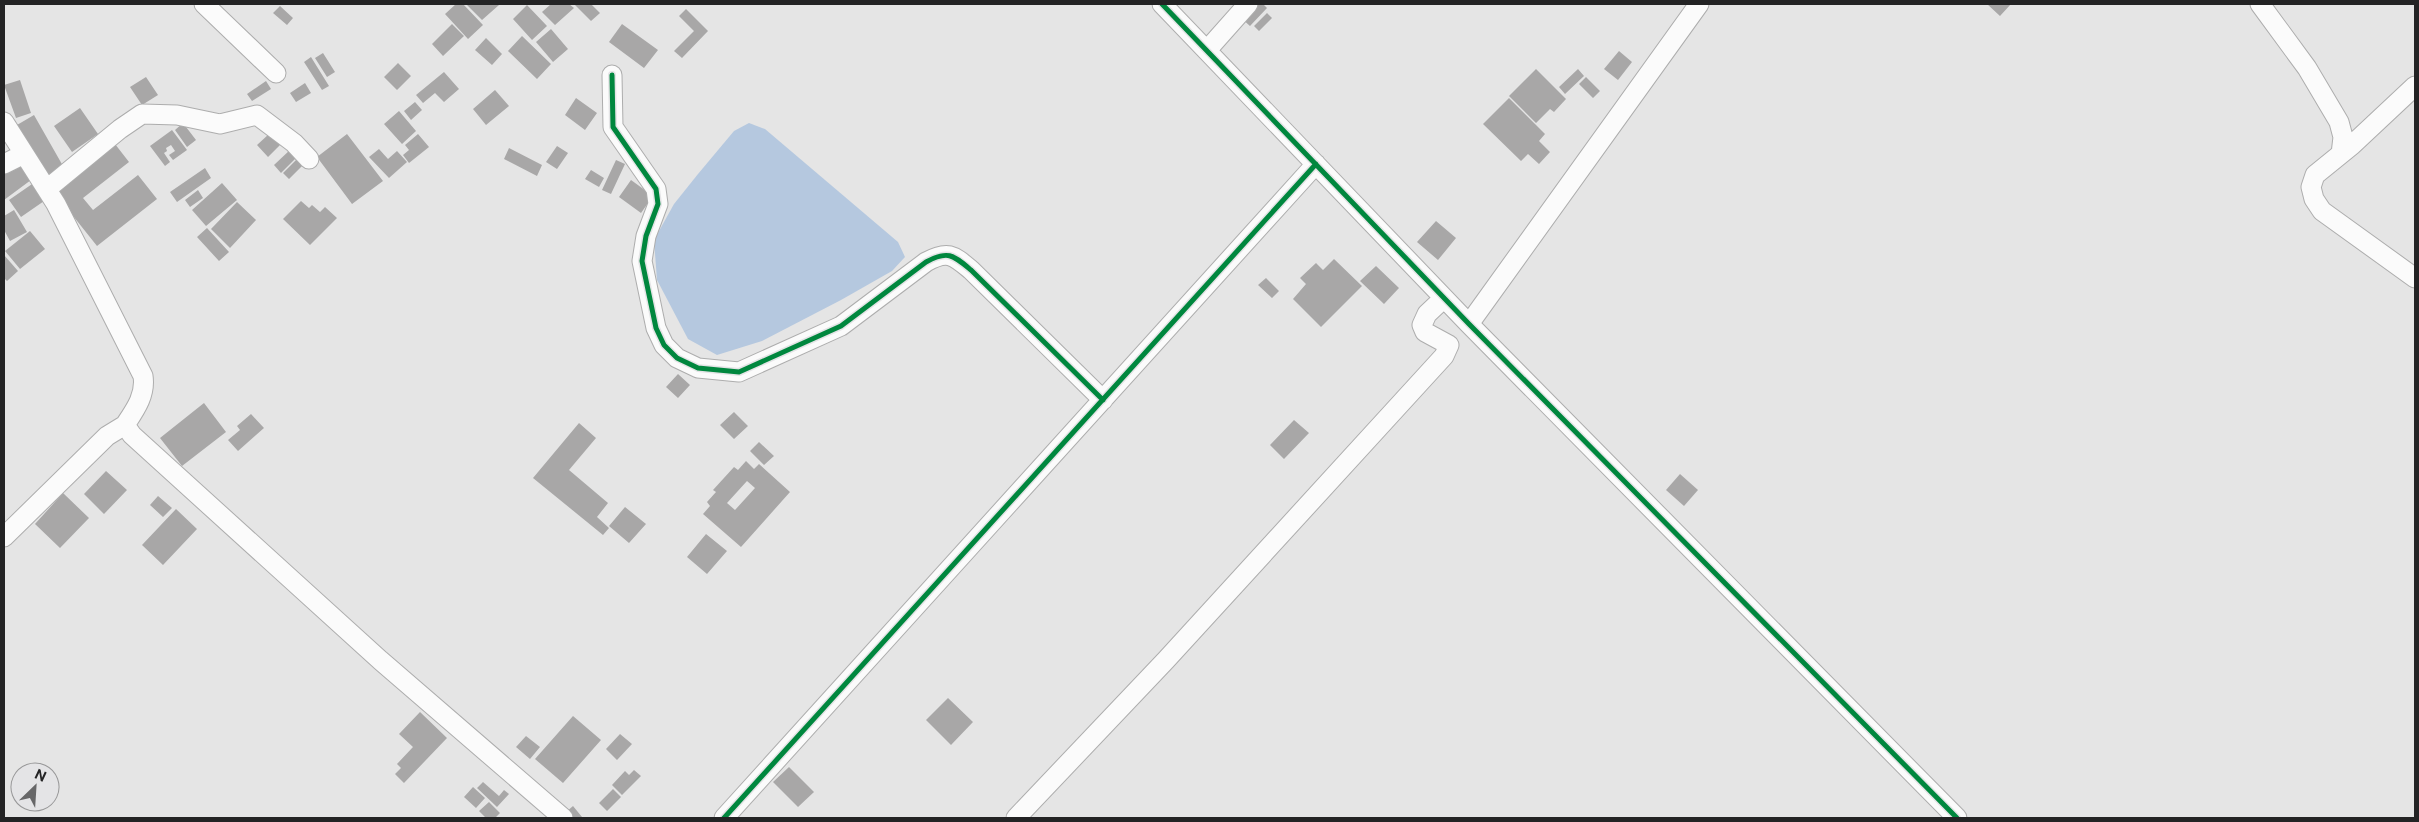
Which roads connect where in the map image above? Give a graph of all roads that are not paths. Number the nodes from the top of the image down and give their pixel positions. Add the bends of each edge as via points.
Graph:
1 (204, 4) edge
2 (1162, 4) edge
3 (1248, 4) edge
4 (1699, 4) edge
5 (2260, 4) edge
6 (1208, 49) junction
7 (276, 73) dead end
8 (612, 75) dead end
9 (2415, 86) edge
10 (4, 122) edge
11 (24, 154) junction
12 (2341, 154) junction
13 (309, 159) dead end
14 (4, 164) edge
15 (1316, 164) junction
16 (47, 189) junction
17 (2415, 278) edge
18 (1444, 298) junction
19 (1469, 324) junction
20 (1103, 400) junction
21 (125, 425) junction
22 (4, 536) edge
23 (563, 818) edge
24 (724, 818) edge
25 (1016, 818) edge
26 (1957, 818) edge

1 - 7 street
2 - 6 street
3 - 6 street
4 - 19 street
5 - 12 street via 2307,68 2339,122 2343,137
6 - 15 street
8 - 20 street via 613,127 656,189 658,204 646,236 642,261 656,328 664,345 677,358 698,368 739,372 841,326 926,262 940,254 948,254 971,270
9 - 12 street
10 - 11 street
11 - 14 street
11 - 16 street
12 - 17 street via 2315,175 2311,187 2314,199 2322,212
13 - 16 street via 294,143 257,115 220,124 177,115 142,114
15 - 18 street
15 - 20 street
16 - 21 street via 143,376 141,398
18 - 19 street
18 - 25 street via 1427,314 1422,325 1425,332 1449,345 1444,356
19 - 26 street
20 - 24 street
21 - 22 street via 107,436
21 - 23 street via 132,435 380,660

